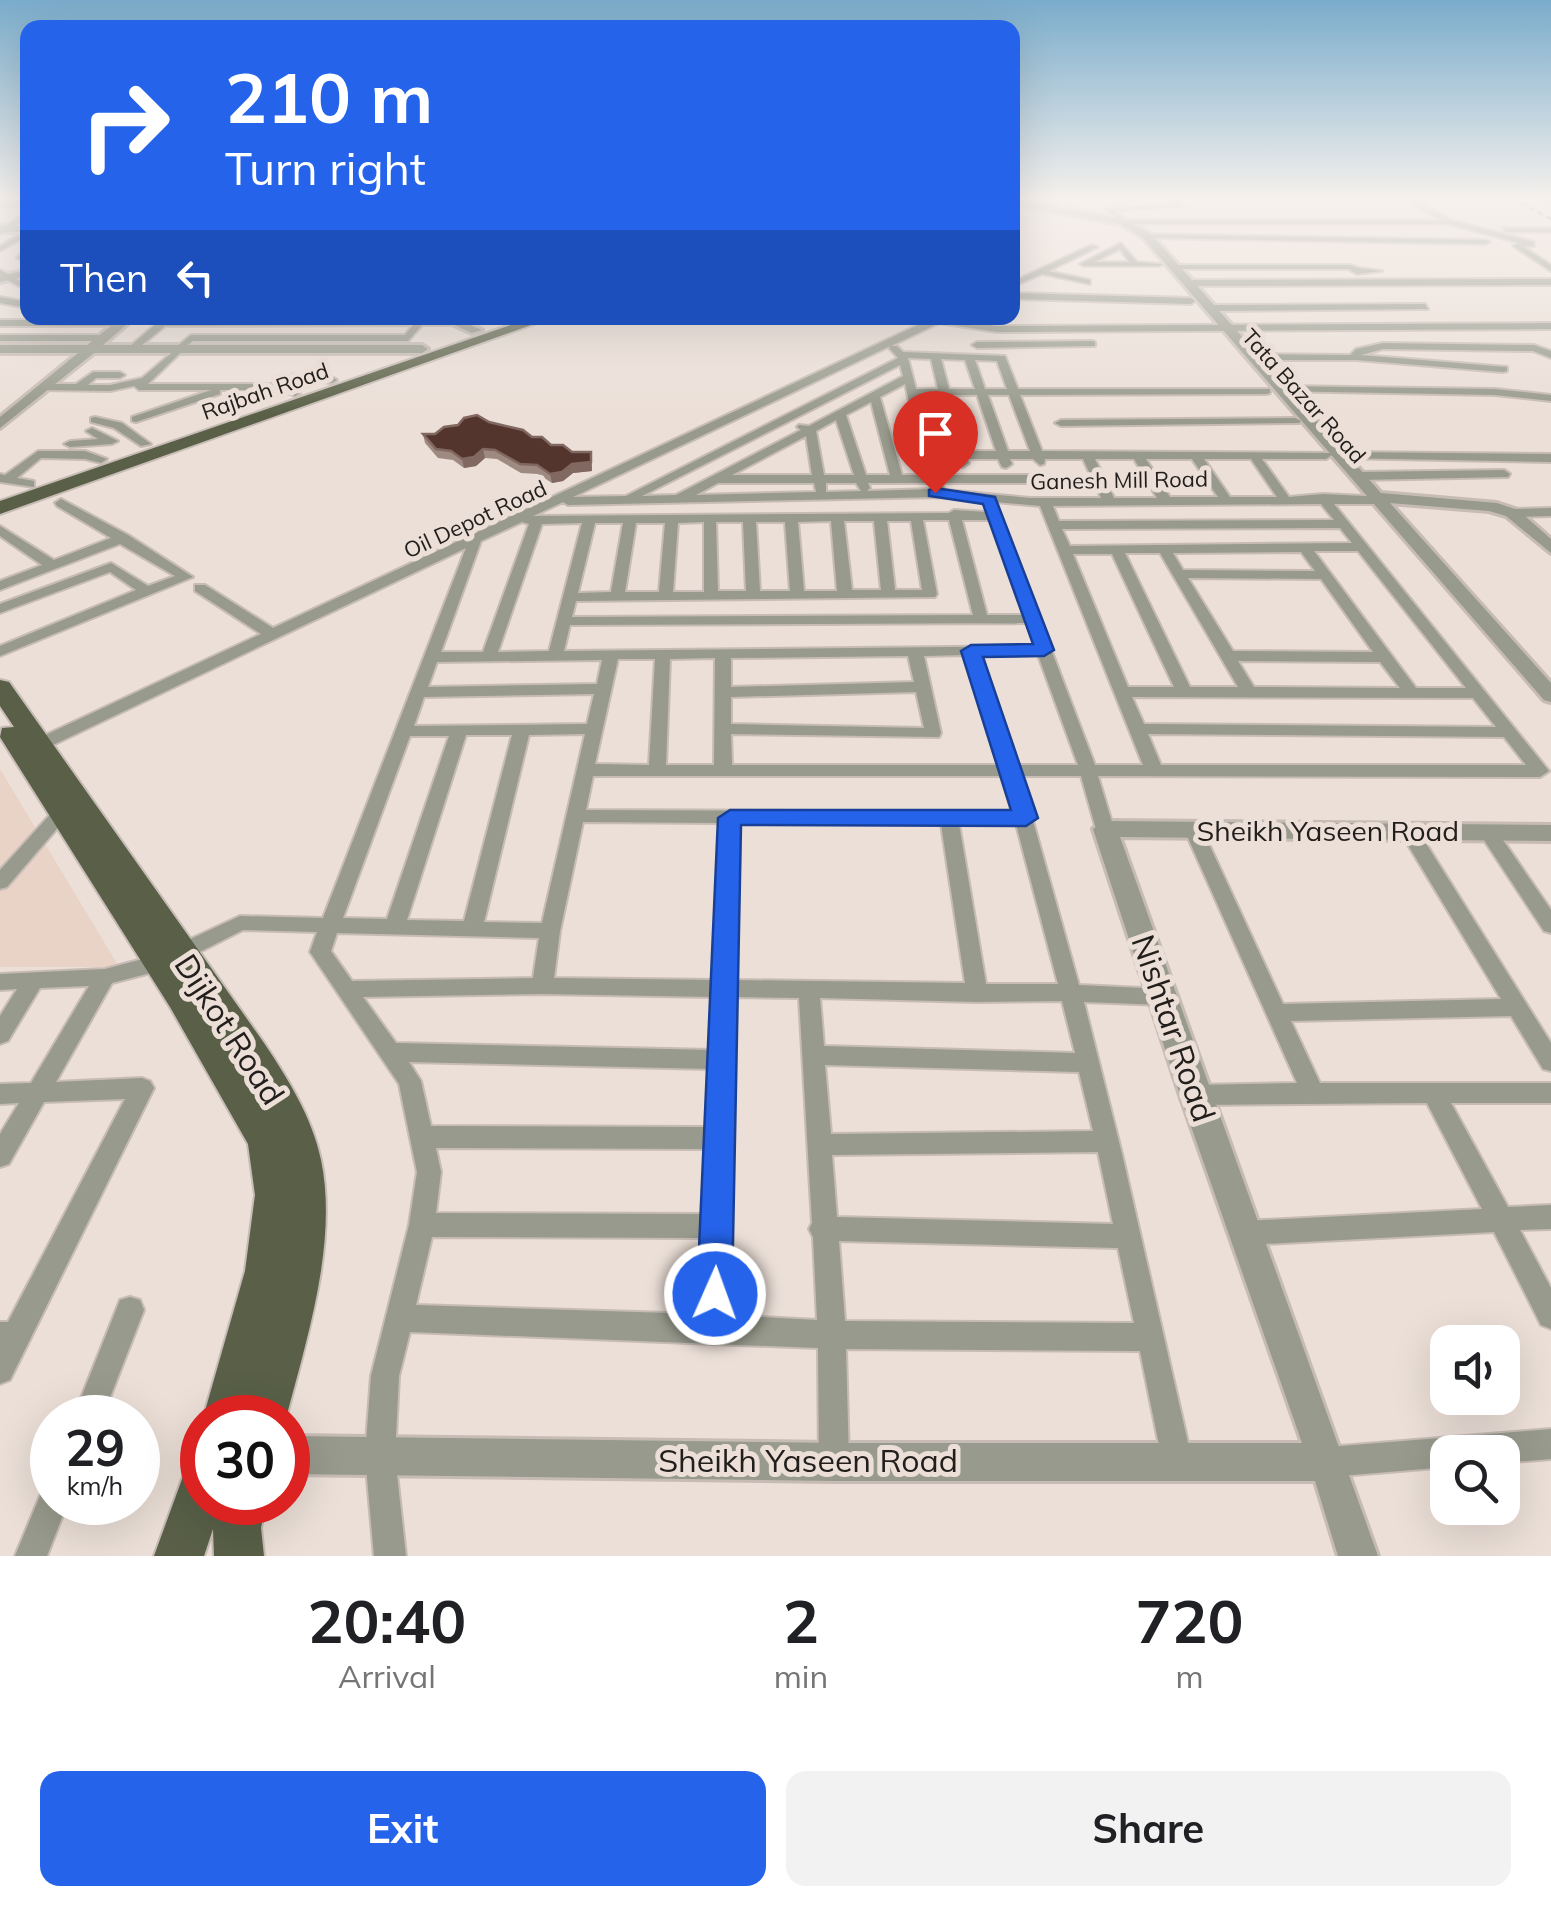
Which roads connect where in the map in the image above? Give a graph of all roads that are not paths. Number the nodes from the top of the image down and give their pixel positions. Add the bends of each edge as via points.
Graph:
1 (1172, 271) edge
2 (1178, 271) edge
3 (1429, 271) edge
4 (1456, 271) dead end
5 (1042, 272) joint
6 (1020, 282) edge
7 (1087, 282) dead end
8 (1551, 282) edge
9 (1065, 284) dead end
10 (1020, 287) edge
11 (1331, 290) dead end
12 (1192, 291) junction
13 (1020, 296) edge
14 (1114, 302) junction
15 (1020, 306) edge
16 (1212, 308) junction
17 (1425, 308) dead end
18 (1082, 315) dead end
19 (78, 325) edge
20 (118, 325) edge
21 (159, 325) edge
22 (417, 325) edge
23 (466, 325) edge
24 (492, 325) edge
25 (523, 325) edge
26 (926, 325) edge
27 (974, 325) edge
28 (1551, 326) edge
29 (1220, 327) junction
30 (1089, 329) junction
31 (476, 330) junction
32 (0, 338) edge
33 (58, 338) junction
34 (103, 338) junction
35 (889, 342) junction
36 (1092, 344) dead end
37 (132, 349) junction
38 (0, 351) edge
39 (86, 351) junction
40 (178, 351) junction
41 (418, 351) junction
42 (1551, 355) edge
43 (936, 356) junction
44 (969, 356) junction
45 (902, 357) junction
46 (1252, 357) junction
47 (1353, 358) junction
48 (1503, 369) dead end
49 (120, 375) dead end
50 (908, 378) junction
51 (145, 381) junction
52 (294, 385) junction
53 (44, 387) junction
54 (78, 387) junction
55 (231, 387) junction
56 (1273, 390) junction
57 (912, 392) junction
58 (1014, 392) junction
59 (945, 393) junction
60 (981, 393) junction
61 (874, 396) junction
62 (1532, 397) junction
63 (1551, 398) edge
64 (1551, 409) edge
65 (750, 410) junction
66 (840, 414) junction
67 (136, 419) dead end
68 (95, 420) dead end
69 (783, 420) junction
70 (1295, 421) junction
71 (110, 423) junction
72 (1062, 423) dead end
73 (0, 424) edge
74 (810, 430) junction
75 (44, 444) dead end
76 (145, 444) junction
77 (1038, 454) junction
78 (928, 455) junction
79 (961, 455) junction
80 (1002, 455) junction
81 (1088, 455) junction
82 (1138, 455) junction
83 (1196, 455) junction
84 (1254, 455) junction
85 (1326, 455) junction
86 (1343, 456) junction
87 (1551, 458) edge
88 (118, 459) junction
89 (1504, 474) dead end
90 (1360, 476) junction
91 (712, 478) junction
92 (819, 478) junction
93 (861, 478) junction
94 (897, 478) junction
95 (934, 478) junction
96 (967, 479) junction
97 (1011, 479) junction
98 (1048, 479) junction
99 (3, 483) edge
100 (941, 493) junction
101 (822, 498) junction
102 (867, 498) junction
103 (1284, 498) junction
104 (1323, 498) junction
105 (626, 499) junction
106 (679, 499) junction
107 (1225, 499) junction
108 (1109, 500) junction
109 (1164, 500) junction
110 (1381, 500) junction
111 (1053, 501) junction
112 (558, 502) junction
113 (61, 503) dead end
114 (0, 508) edge
115 (992, 508) junction
116 (1551, 512) edge
117 (1512, 513) junction
118 (954, 514) junction
119 (916, 515) junction
120 (749, 518) junction
121 (791, 518) junction
122 (837, 518) junction
123 (880, 518) junction
124 (672, 519) junction
125 (710, 519) junction
126 (529, 520) junction
127 (589, 520) junction
128 (630, 520) junction
129 (1343, 524) junction
130 (1054, 525) junction
131 (0, 530) edge
132 (1544, 534) edge
133 (123, 538) junction
134 (475, 541) junction
135 (1305, 548) junction
136 (1361, 548) junction
137 (1551, 548) edge
138 (1164, 549) junction
139 (1065, 550) junction
140 (1116, 550) junction
141 (53, 566) junction
142 (1178, 574) junction
143 (1322, 575) junction
144 (0, 586) edge
145 (200, 588) dead end
146 (146, 591) junction
147 (844, 594) junction
148 (888, 594) junction
149 (797, 595) junction
150 (666, 596) junction
151 (710, 596) junction
152 (753, 596) junction
153 (570, 597) junction
154 (616, 597) junction
155 (0, 609) edge
156 (981, 619) junction
157 (1034, 619) junction
158 (564, 621) junction
159 (273, 635) junction
160 (1044, 650) junction
161 (0, 651) edge
162 (971, 651) junction
163 (914, 652) junction
164 (663, 654) junction
165 (723, 654) junction
166 (610, 655) junction
167 (555, 656) junction
168 (1228, 656) junction
169 (432, 657) junction
170 (488, 657) junction
171 (1384, 657) junction
172 (1541, 674) edge
173 (0, 687) edge
174 (922, 687) junction
175 (603, 689) junction
176 (1248, 691) junction
177 (418, 692) junction
178 (723, 692) junction
179 (1122, 692) junction
180 (1184, 692) junction
181 (1412, 693) junction
182 (1476, 693) junction
183 (1551, 696) edge
184 (0, 717) edge
185 (594, 729) junction
186 (723, 729) junction
187 (1138, 729) junction
188 (459, 730) junction
189 (522, 730) junction
190 (404, 731) junction
191 (1508, 732) junction
192 (31, 748) junction
193 (586, 770) junction
194 (657, 770) junction
195 (723, 770) junction
196 (1088, 770) junction
197 (1154, 770) junction
198 (1012, 771) junction
199 (1545, 778) edge
200 (60, 814) junction
201 (576, 816) junction
202 (730, 818) junction
203 (1026, 818) junction
204 (950, 820) junction
205 (1105, 829) junction
206 (1193, 829) junction
207 (1408, 830) junction
208 (1487, 830) junction
209 (1551, 833) edge
210 (0, 882) edge
211 (332, 925) junction
212 (1551, 926) edge
213 (394, 928) junction
214 (472, 929) junction
215 (550, 931) junction
216 (170, 958) junction
217 (105, 977) junction
218 (0, 982) edge
219 (34, 982) junction
220 (542, 986) junction
221 (346, 989) junction
222 (724, 989) junction
223 (809, 991) junction
224 (1070, 992) junction
225 (977, 994) junction
226 (1164, 998) junction
227 (1517, 1006) junction
228 (1276, 1013) junction
229 (0, 1035) edge
230 (390, 1052) junction
231 (812, 1054) junction
232 (722, 1060) junction
233 (1551, 1062) edge
234 (1088, 1063) junction
235 (37, 1093) junction
236 (1434, 1093) junction
237 (1551, 1093) edge
238 (0, 1094) edge
239 (1312, 1094) junction
240 (1196, 1095) junction
241 (422, 1137) junction
242 (720, 1138) junction
243 (1107, 1141) junction
244 (818, 1146) junction
245 (0, 1156) edge
246 (1551, 1217) edge
247 (1500, 1219) junction
248 (422, 1225) junction
249 (717, 1226) junction
250 (822, 1229) junction
251 (1244, 1232) junction
252 (1126, 1236) junction
253 (130, 1310) dead end
254 (1551, 1315) edge
255 (398, 1318) junction
256 (714, 1328) junction
257 (832, 1335) junction
258 (8, 1336) edge
259 (1151, 1337) junction
260 (0, 1370) edge
261 (96, 1395) edge
262 (232, 1395) edge
263 (269, 1395) edge
264 (1551, 1444) edge
265 (310, 1455) edge
266 (380, 1456) junction
267 (1177, 1460) junction
268 (834, 1462) junction
269 (1328, 1462) junction
270 (44, 1525) edge
271 (190, 1525) edge
272 (238, 1525) edge
273 (32, 1556) edge
274 (180, 1556) edge
275 (239, 1556) edge
276 (390, 1556) edge
277 (1358, 1556) edge

1 - 12 street, Tata Bazar Road
2 - 12 street, Tata Bazar Road
3 - 4 street
5 - 6 street
5 - 7 street
8 - 12 street
9 - 10 street
11 - 12 street
12 - 14 street
12 - 16 street, Tata Bazar Road
12 - 29 street, Tata Bazar Road
13 - 14 street via 1109,296
14 - 15 street via 1118,306
16 - 17 street
16 - 29 street, Tata Bazar Road
18 - 30 street
19 - 33 street
20 - 34 street
21 - 37 street
22 - 40 street via 408,338 190,338
23 - 31 street
24 - 31 main road, Rajbah Road
25 - 88 main road, Rajbah Road
26 - 35 street, Oil Depot Road
27 - 30 street
28 - 29 street
29 - 30 street via 1184,328 1191,338 1094,338
29 - 46 street, Tata Bazar Road
29 - 56 street, Tata Bazar Road
31 - 41 main road, Rajbah Road
32 - 33 street
33 - 34 street
34 - 39 street
35 - 36 street
35 - 45 street
35 - 65 street, Oil Depot Road
37 - 39 street
37 - 40 street
38 - 39 street
39 - 40 street
39 - 53 street
40 - 41 street
40 - 51 street
41 - 52 main road, Rajbah Road via 332,380
42 - 47 street via 1534,348 1383,346 1359,350
43 - 44 street
43 - 45 street
43 - 59 street
44 - 58 street via 1001,358
44 - 60 street
45 - 50 street
45 - 69 street
46 - 47 street
46 - 56 street, Tata Bazar Road
47 - 48 street
49 - 54 street via 93,375
50 - 57 street
50 - 61 street
51 - 54 street
51 - 55 street via 139,387
52 - 55 street
52 - 76 main road, Rajbah Road
53 - 54 street
53 - 73 street
55 - 67 street
56 - 58 street
56 - 62 street
56 - 70 street, Tata Bazar Road
56 - 86 street, Tata Bazar Road
57 - 59 street
57 - 78 street
58 - 60 street
58 - 77 street
59 - 60 street
59 - 79 street
60 - 80 street
61 - 66 street
61 - 94 street
62 - 63 street
62 - 64 street
65 - 69 street
65 - 112 street, Oil Depot Road
66 - 74 street
66 - 93 street
68 - 71 street
69 - 74 street
69 - 105 street
70 - 72 street
70 - 85 street, Tata Bazar Road
71 - 75 street via 92,430 112,441
71 - 76 street
74 - 91 street
74 - 92 street
76 - 88 main road, Rajbah Road
77 - 80 street
77 - 81 street
77 - 98 street
78 - 79 street
78 - 95 street
79 - 80 street
79 - 96 street
80 - 97 street
81 - 82 street
81 - 108 street
82 - 83 street
82 - 109 street
83 - 84 street
83 - 107 street
84 - 85 street
84 - 103 street
85 - 110 street, Tata Bazar Road via 1359,489
86 - 87 street
86 - 90 street, Tata Bazar Road
88 - 99 main road, Rajbah Road via 30,484
88 - 99 street via 38,454
88 - 114 main road, Rajbah Road
89 - 90 street
90 - 110 street, Tata Bazar Road
91 - 92 street
91 - 106 street
92 - 93 street
92 - 101 street
93 - 94 street
93 - 102 street
94 - 95 street
95 - 96 street
95 - 100 street
96 - 97 street
97 - 98 street
98 - 111 street
100 - 102 street, Ganesh Mill Road
100 - 115 street, Ganesh Mill Road
101 - 102 street, Ganesh Mill Road
101 - 106 street, Ganesh Mill Road
103 - 104 street, Ganesh Mill Road
103 - 107 street, Ganesh Mill Road
104 - 110 street, Ganesh Mill Road
104 - 129 street
105 - 106 street, Ganesh Mill Road
105 - 112 street, Ganesh Mill Road
107 - 109 street, Ganesh Mill Road
108 - 109 street, Ganesh Mill Road
108 - 111 street, Ganesh Mill Road
110 - 117 street
110 - 172 street, Tata Bazar Road
111 - 115 street, Ganesh Mill Road
111 - 130 street
112 - 126 street, Oil Depot Road
113 - 133 street
115 - 118 street
115 - 157 street, Nishtar Road
116 - 117 street
117 - 132 street
118 - 119 street
118 - 156 street
119 - 123 street
119 - 148 street via 930,594
120 - 121 street
120 - 125 street
120 - 152 street
121 - 122 street
121 - 149 street
122 - 123 street
122 - 147 street
123 - 148 street
124 - 125 street
124 - 128 street
124 - 150 street
125 - 151 street
126 - 127 street
126 - 134 street, Oil Depot Road
126 - 170 street
127 - 128 street
127 - 153 street
128 - 154 street
129 - 130 street
129 - 136 street
130 - 139 street
131 - 141 street
132 - 137 street
133 - 141 street
133 - 146 street via 186,577
134 - 159 street, Oil Depot Road
134 - 169 street
135 - 136 street
135 - 138 street
135 - 143 street
136 - 182 street
138 - 140 street
138 - 142 street
139 - 140 street
139 - 179 street
140 - 180 street
141 - 144 street
142 - 143 street
142 - 168 street
143 - 171 street
145 - 159 street
146 - 155 street via 111,567
146 - 161 street
147 - 148 street
147 - 149 street
149 - 152 street
150 - 151 street
150 - 154 street
151 - 152 street
153 - 154 street
153 - 158 street
156 - 157 street
156 - 158 street
157 - 160 street, Nishtar Road
158 - 167 street
159 - 192 street, Oil Depot Road
160 - 162 street
160 - 196 street, Nishtar Road
162 - 163 street
162 - 198 street
163 - 165 street
163 - 174 street
164 - 165 street
164 - 166 street
164 - 194 street
165 - 178 street
166 - 167 street
166 - 175 street
167 - 170 street
168 - 171 street
168 - 176 street
169 - 170 street
169 - 177 street
171 - 181 street
172 - 183 street, Tata Bazar Road
173 - 192 main road, Dijkot Road
174 - 178 street
174 - 186 street via 933,733
175 - 177 street
175 - 185 street
176 - 180 street
176 - 181 street
177 - 190 street
178 - 186 street
179 - 180 street
179 - 187 street
181 - 182 street
182 - 191 street
184 - 192 main road, Dijkot Road
185 - 189 street
185 - 193 street
186 - 195 street
187 - 191 street
187 - 197 street
188 - 189 street
188 - 190 street
188 - 213 street
189 - 214 street
190 - 211 street
191 - 199 street
192 - 200 main road, Dijkot Road
192 - 216 main road, Dijkot Road via 59,769
193 - 194 street
193 - 201 street
194 - 195 street
195 - 198 street
196 - 197 street
196 - 198 street
196 - 205 street, Nishtar Road
197 - 199 street
198 - 203 street
200 - 210 street
200 - 216 main road, Dijkot Road
201 - 202 street
201 - 215 street
202 - 204 street
202 - 222 street
203 - 204 street
203 - 224 street
204 - 225 street
205 - 206 street, Sheikh Yaseen Road
205 - 226 street, Nishtar Road
206 - 207 street, Sheikh Yaseen Road
206 - 228 street
207 - 208 street, Sheikh Yaseen Road
207 - 227 street
208 - 209 street, Sheikh Yaseen Road
208 - 212 street
211 - 213 street
211 - 216 street via 240,923
211 - 221 street via 320,952
213 - 214 street
214 - 215 street
215 - 220 street
216 - 217 street
216 - 262 main road, Dijkot Road via 268,1140 275,1195 266,1271
216 - 263 main road, Dijkot Road via 259,1068 301,1157 302,1233
217 - 219 street
217 - 235 street
218 - 219 street
219 - 229 street
220 - 221 street
220 - 222 street
221 - 230 street
222 - 223 street
222 - 232 street
223 - 225 street
223 - 231 street
224 - 225 street
224 - 226 street
224 - 234 street
226 - 240 street, Nishtar Road
227 - 228 street
227 - 233 street
228 - 239 street
230 - 232 street
230 - 241 street via 410,1081
231 - 234 street
231 - 244 street
232 - 242 street
234 - 243 street
235 - 238 street
235 - 245 street
235 - 258 street via 142,1088
236 - 237 street
236 - 239 street
236 - 247 street
239 - 240 street
240 - 251 street, Nishtar Road
241 - 242 street
241 - 248 street via 430,1172
242 - 249 street
243 - 244 street
243 - 252 street
244 - 250 street
246 - 247 street
247 - 251 street
247 - 254 street
248 - 249 street
248 - 255 street
249 - 256 street
250 - 252 street
250 - 257 street
251 - 269 street, Nishtar Road
252 - 259 street
253 - 261 street
255 - 256 street
255 - 266 street via 385,1376
256 - 257 street
257 - 259 street
257 - 268 street
258 - 260 street
259 - 267 street
264 - 269 street
265 - 266 street, Sheikh Yaseen Road
266 - 268 street, Sheikh Yaseen Road
266 - 276 street
267 - 268 street, Sheikh Yaseen Road
267 - 269 street, Sheikh Yaseen Road
269 - 277 street, Nishtar Road
270 - 273 street
271 - 274 main road
272 - 275 main road

